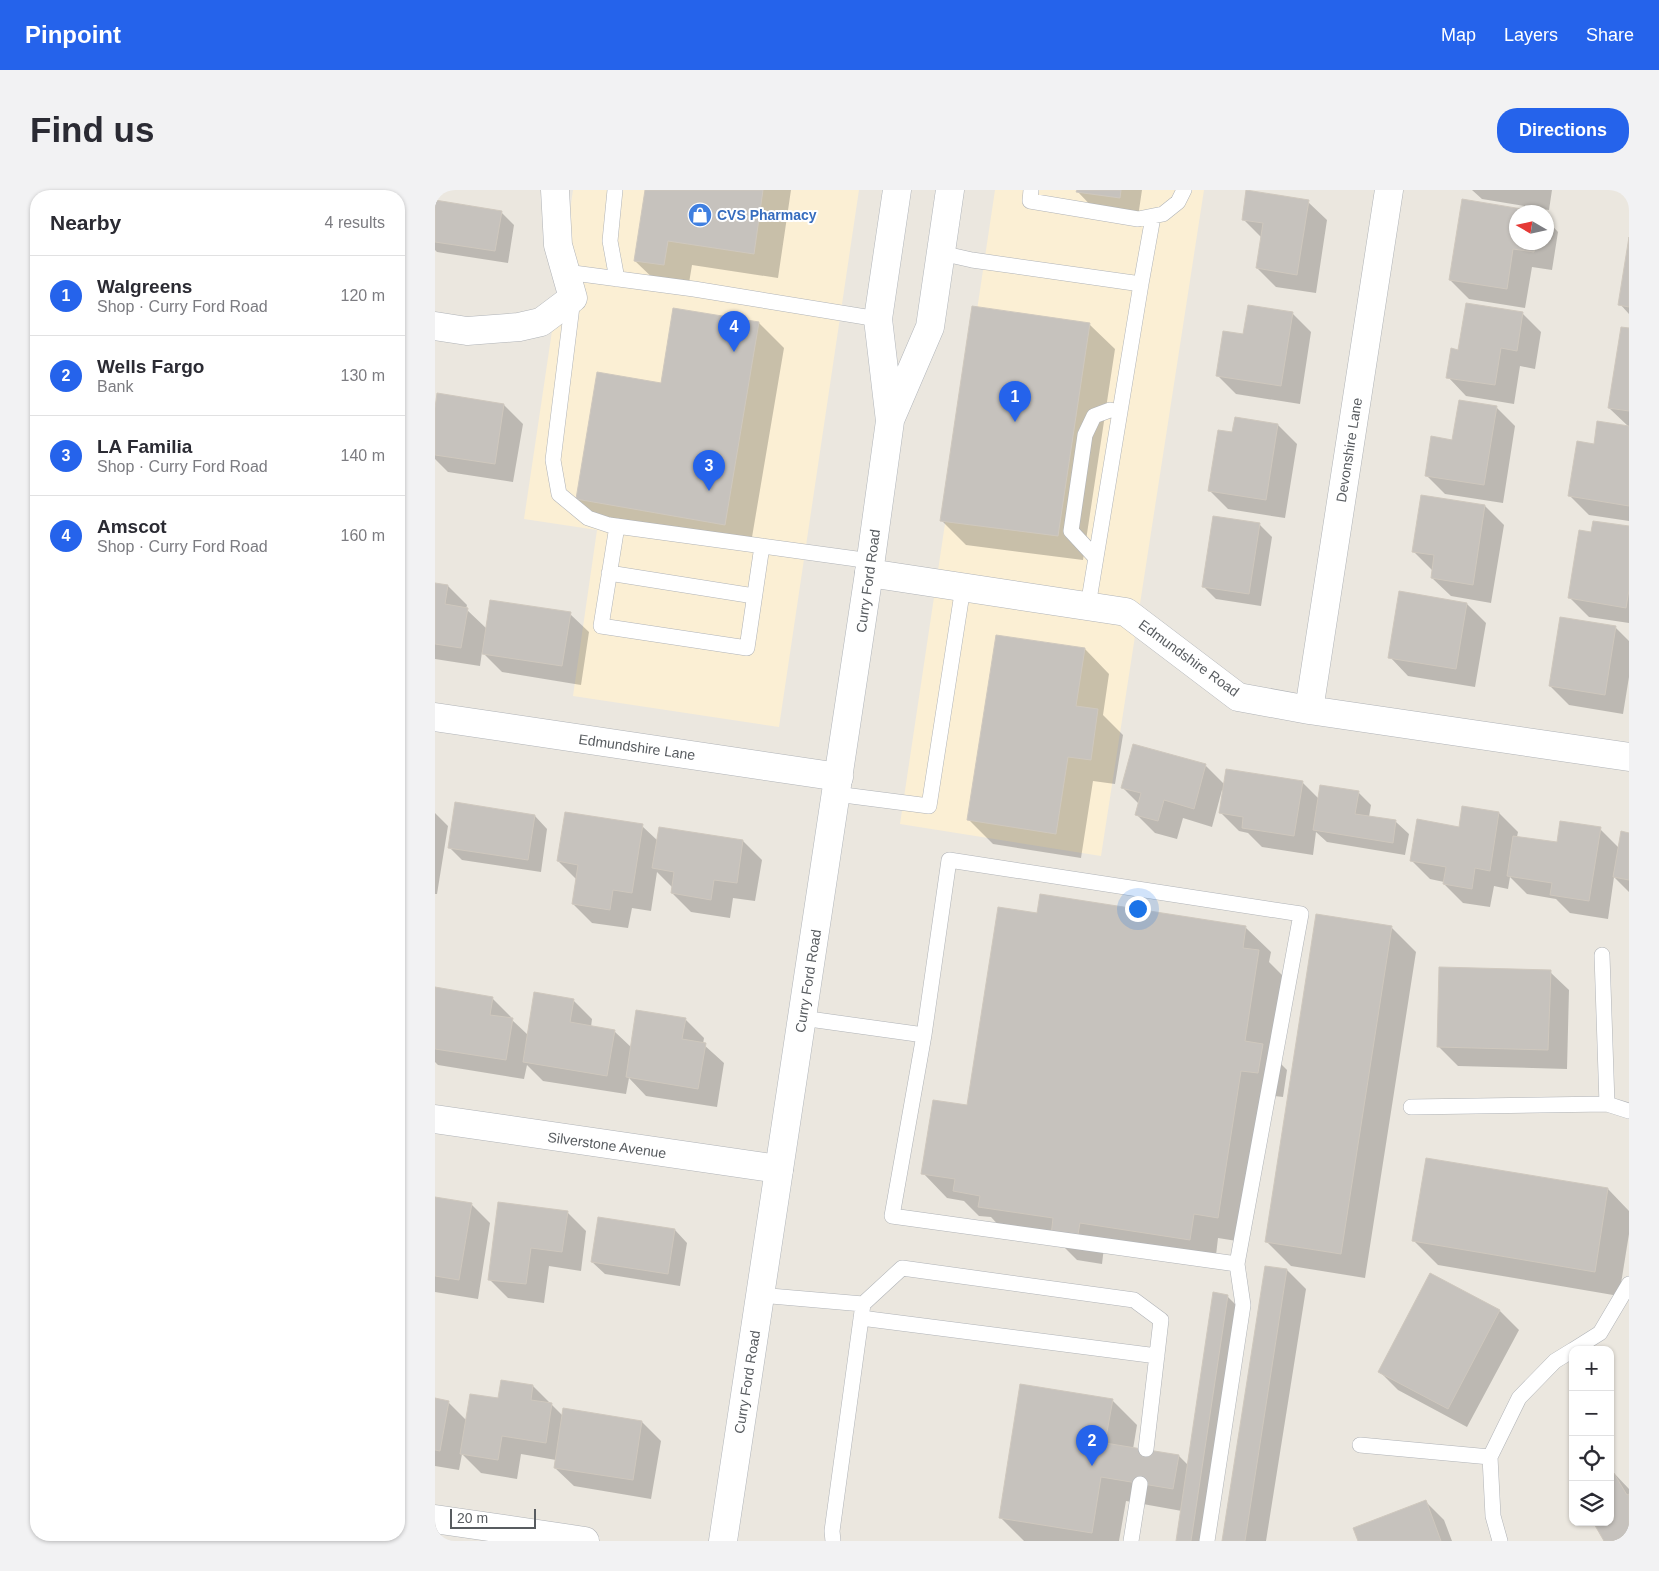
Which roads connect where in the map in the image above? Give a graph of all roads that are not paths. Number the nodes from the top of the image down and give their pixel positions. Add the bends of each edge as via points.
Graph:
1 (555, 190) edge
2 (615, 190) edge
3 (897, 190) edge
4 (950, 190) edge
5 (1031, 190) edge
6 (1184, 190) edge
7 (1389, 190) edge
8 (1153, 216) junction
9 (941, 253) junction
10 (617, 279) junction
11 (1141, 284) junction
12 (570, 285) junction
13 (878, 318) junction
14 (435, 326) edge
15 (1120, 412) junction
16 (890, 421) junction
17 (617, 526) junction
18 (762, 546) junction
19 (1096, 558) junction
20 (870, 567) junction
21 (609, 573) junction
22 (963, 587) junction
23 (755, 596) junction
24 (1088, 606) junction
25 (1309, 710) junction
26 (435, 717) edge
27 (1629, 757) edge
28 (837, 785) junction
29 (1602, 955) dead end
30 (802, 1018) junction
31 (924, 1035) junction
32 (1607, 1104) junction
33 (1411, 1107) dead end
34 (1629, 1110) edge
35 (435, 1119) edge
36 (779, 1170) junction
37 (1237, 1264) junction
38 (1629, 1284) edge
39 (760, 1295) junction
40 (862, 1311) junction
41 (1579, 1346) edge
42 (1569, 1352) edge
43 (1157, 1356) junction
44 (1360, 1445) dead end
45 (1146, 1449) dead end
46 (1490, 1457) junction
47 (1140, 1484) dead end
48 (435, 1519) edge
49 (585, 1541) edge
50 (723, 1541) edge
51 (833, 1541) edge
52 (1131, 1541) edge
53 (1207, 1541) edge
54 (1500, 1541) edge

1 - 12 street via 558,245
2 - 10 lane via 610,241
3 - 13 street, Curry Ford Road
4 - 9 street, Curry Ford Road
5 - 8 lane via 1029,201 1138,219
6 - 8 lane via 1178,202 1163,214
7 - 25 street, Devonshire Lane
8 - 11 lane
9 - 11 lane
9 - 16 street, Curry Ford Road via 930,327
10 - 12 lane
10 - 13 lane
11 - 15 lane
12 - 14 street via 541,322 467,331
12 - 17 lane via 553,460 559,494 588,518
13 - 16 street, Curry Ford Road
15 - 19 lane
15 - 19 lane via 1110,410 1094,416 1085,435 1071,531
16 - 20 street, Curry Ford Road
17 - 18 lane
17 - 21 lane
18 - 20 lane
18 - 23 lane
19 - 24 lane
20 - 22 street, Edmundshire Road
20 - 28 street, Curry Ford Road
21 - 23 lane
21 - 23 lane via 601,626 747,648
22 - 24 street, Edmundshire Road
22 - 28 lane via 929,806
24 - 25 street, Edmundshire Road via 1125,612 1238,696
25 - 27 street, Edmundshire Road
26 - 28 street, Edmundshire Lane
28 - 30 street, Curry Ford Road
29 - 32 lane
30 - 31 lane
30 - 36 street, Curry Ford Road
31 - 37 lane via 892,1216
31 - 37 lane via 949,860 1301,914
32 - 33 lane
32 - 34 lane
35 - 36 street, Silverstone Avenue
36 - 39 street, Curry Ford Road
37 - 53 lane via 1243,1305
38 - 41 lane via 1600,1333
39 - 40 lane
39 - 50 street, Curry Ford Road
40 - 43 lane
40 - 43 lane via 902,1268 1134,1300 1161,1320
40 - 51 lane
42 - 46 lane via 1555,1361 1519,1398
43 - 45 lane
44 - 46 lane
46 - 54 lane via 1493,1516
47 - 52 lane
48 - 49 street

